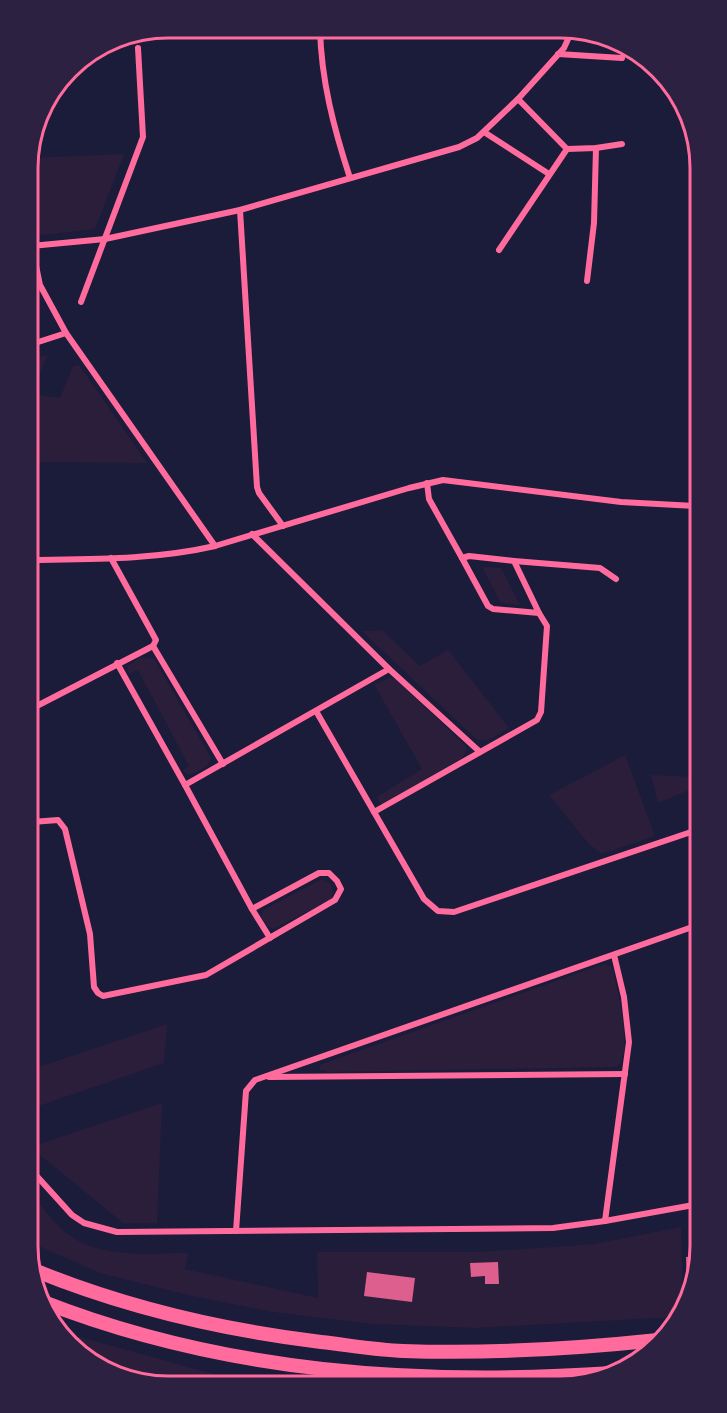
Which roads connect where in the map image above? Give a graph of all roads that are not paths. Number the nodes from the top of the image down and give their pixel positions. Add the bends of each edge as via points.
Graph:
1 (320, 38) edge
2 (568, 39) edge
3 (138, 48) dead end
4 (558, 54) junction
5 (622, 58) dead end
6 (518, 99) junction
7 (484, 132) junction
8 (622, 144) dead end
9 (596, 148) junction
10 (567, 149) junction
11 (549, 174) junction
12 (350, 178) junction
13 (240, 210) junction
14 (105, 238) junction
15 (38, 245) edge
16 (499, 250) dead end
17 (38, 276) edge
18 (587, 281) dead end
19 (81, 302) dead end
20 (66, 333) junction
21 (38, 342) edge
22 (427, 483) junction
23 (690, 506) edge
24 (283, 526) junction
25 (252, 534) junction
26 (215, 546) junction
27 (111, 558) junction
28 (462, 558) junction
29 (38, 560) edge
30 (514, 561) junction
31 (616, 579) dead end
32 (539, 613) junction
33 (153, 645) junction
34 (117, 663) junction
35 (389, 669) junction
36 (38, 706) edge
37 (316, 711) junction
38 (480, 752) junction
39 (223, 764) junction
40 (185, 785) junction
41 (374, 812) junction
42 (38, 822) edge
43 (689, 833) edge
44 (252, 909) junction
45 (689, 928) edge
46 (270, 938) junction
47 (614, 955) junction
48 (626, 1074) junction
49 (262, 1077) junction
50 (38, 1177) edge
51 (689, 1206) edge
52 (605, 1221) junction
53 (236, 1230) junction
54 (40, 1272) edge
55 (52, 1304) edge
56 (647, 1341) edge
57 (580, 1374) edge
58 (433, 1376) edge
59 (528, 1376) edge

1 - 12 street via 327,95
2 - 4 street
3 - 14 street via 143,137
4 - 5 street
4 - 6 street
6 - 7 street
6 - 10 street
7 - 11 street
7 - 12 street via 459,147
8 - 9 street
9 - 10 street
9 - 18 street via 594,223
10 - 11 street
11 - 16 street
12 - 13 street
13 - 14 street
13 - 24 street via 257,486
14 - 15 street
14 - 19 street
17 - 20 street
20 - 21 street
20 - 26 street
22 - 23 street via 443,480 621,502
22 - 24 street
22 - 28 street via 429,499
24 - 25 street
25 - 26 street
25 - 35 street
26 - 27 street
27 - 29 street
27 - 33 street via 156,640
28 - 30 street
28 - 32 street via 488,606
30 - 31 street via 600,568
30 - 32 street
32 - 38 street via 547,626 541,712 537,720
33 - 34 street
33 - 39 street
34 - 36 street
34 - 40 street
35 - 37 street
35 - 38 street
37 - 39 street
37 - 41 street
38 - 41 street
39 - 40 street
40 - 44 street
41 - 43 street via 424,899 438,911 454,912
42 - 46 street via 58,820 65,829 90,934 94,987 98,993 109,996 206,975
44 - 46 street
44 - 46 street via 319,873 329,873 337,881 341,889 335,900
45 - 47 street
47 - 48 street via 629,1042
47 - 49 street
48 - 49 street
48 - 52 street
49 - 53 street via 246,1090
50 - 53 street via 72,1215 84,1223 117,1232
51 - 52 street
52 - 53 street via 514,1230
54 - 56 highway via 177,1318 272,1336 355,1346 400,1351 484,1351
55 - 58 highway via 141,1335 241,1357 355,1373
57 - 59 highway

